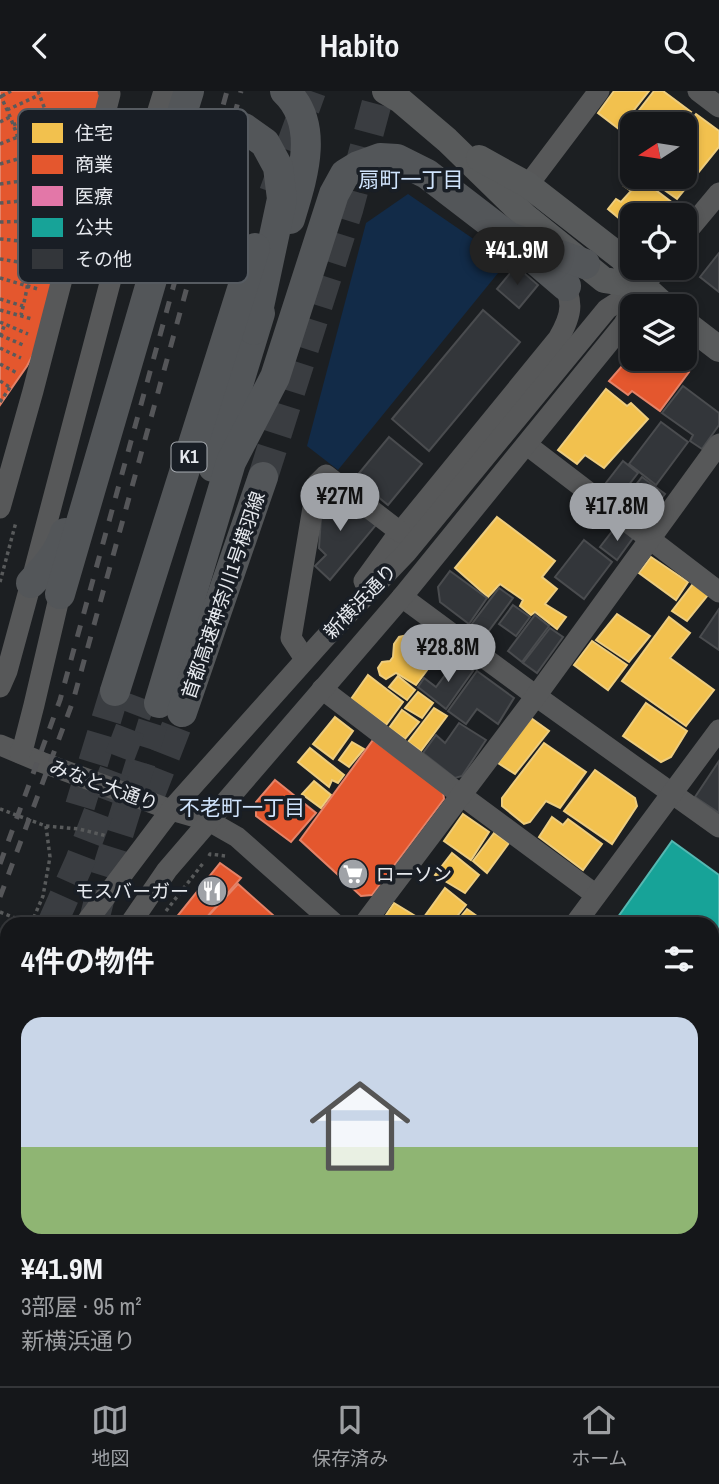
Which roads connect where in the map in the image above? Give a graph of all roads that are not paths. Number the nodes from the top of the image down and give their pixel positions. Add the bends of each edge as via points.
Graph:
1 (108, 91) edge
2 (164, 91) edge
3 (189, 91) edge
4 (285, 91) edge
5 (599, 91) edge
6 (698, 91) edge
7 (396, 94) edge
8 (719, 107) edge
9 (106, 109) edge
10 (158, 109) edge
11 (183, 109) edge
12 (248, 131) edge
13 (447, 140) junction
14 (528, 185) junction
15 (719, 193) edge
16 (697, 219) edge
17 (263, 223) tunnel mouth
18 (517, 227) junction
19 (575, 275) junction
20 (61, 283) edge
21 (110, 283) edge
22 (133, 283) edge
23 (151, 283) edge
24 (641, 292) edge
25 (254, 330) junction
26 (697, 332) edge
27 (719, 349) edge
28 (719, 443) edge
29 (527, 445) junction
30 (83, 475) junction
31 (263, 477) tunnel mouth
32 (0, 508) edge
33 (400, 532) junction
34 (649, 538) junction
35 (32, 583) junction
36 (719, 592) edge
37 (60, 594) junction
38 (402, 597) junction
39 (323, 640) junction
40 (305, 659) junction
41 (0, 687) edge
42 (322, 689) junction
43 (536, 696) junction
44 (150, 701) junction
45 (719, 730) edge
46 (10, 749) edge
47 (673, 793) junction
48 (461, 795) junction
49 (171, 810) junction
50 (209, 821) junction
51 (719, 827) edge
52 (596, 895) junction
53 (90, 917) edge
54 (135, 917) edge
55 (327, 917) edge
56 (369, 917) edge
57 (580, 917) edge

1 - 9 street
2 - 10 street
3 - 11 highway
4 - 25 highway via 302,118 307,138 305,160
5 - 14 street
6 - 8 street
7 - 13 main road
12 - 25 highway via 264,143 278,167 282,199
13 - 14 main road
13 - 18 main road
14 - 24 main road via 622,258
15 - 16 street
17 - 44 highway, K1
18 - 19 highway
18 - 19 highway
18 - 44 highway via 397,159 380,158 345,174 334,194 275,377 231,462
19 - 24 main road
19 - 33 street via 571,309 558,339
20 - 32 street
21 - 35 street
22 - 30 highway
23 - 37 highway
24 - 29 street via 624,324
24 - 39 street, 新横浜通り via 607,309 406,553
25 - 44 highway
26 - 27 main road
28 - 34 street
29 - 34 street
29 - 38 street
30 - 35 highway via 62,543
30 - 37 highway
31 - 44 highway, 首都高速神奈川1号横羽線
33 - 39 street
33 - 40 street via 326,475 317,484 291,638
34 - 36 street
34 - 43 street
35 - 41 street
37 - 46 street via 24,744
38 - 42 street
38 - 43 street
39 - 40 street, 新横浜通り
40 - 49 street, 新横浜通り
42 - 48 street
42 - 50 street
43 - 47 street
43 - 48 street
45 - 47 street
46 - 49 street, みなと大通り
47 - 51 street
47 - 52 street
48 - 52 street
48 - 56 street
49 - 50 street, みなと大通り
49 - 53 street, 新横浜通り
50 - 54 street
50 - 55 street, みなと大通り via 237,837
52 - 57 street

